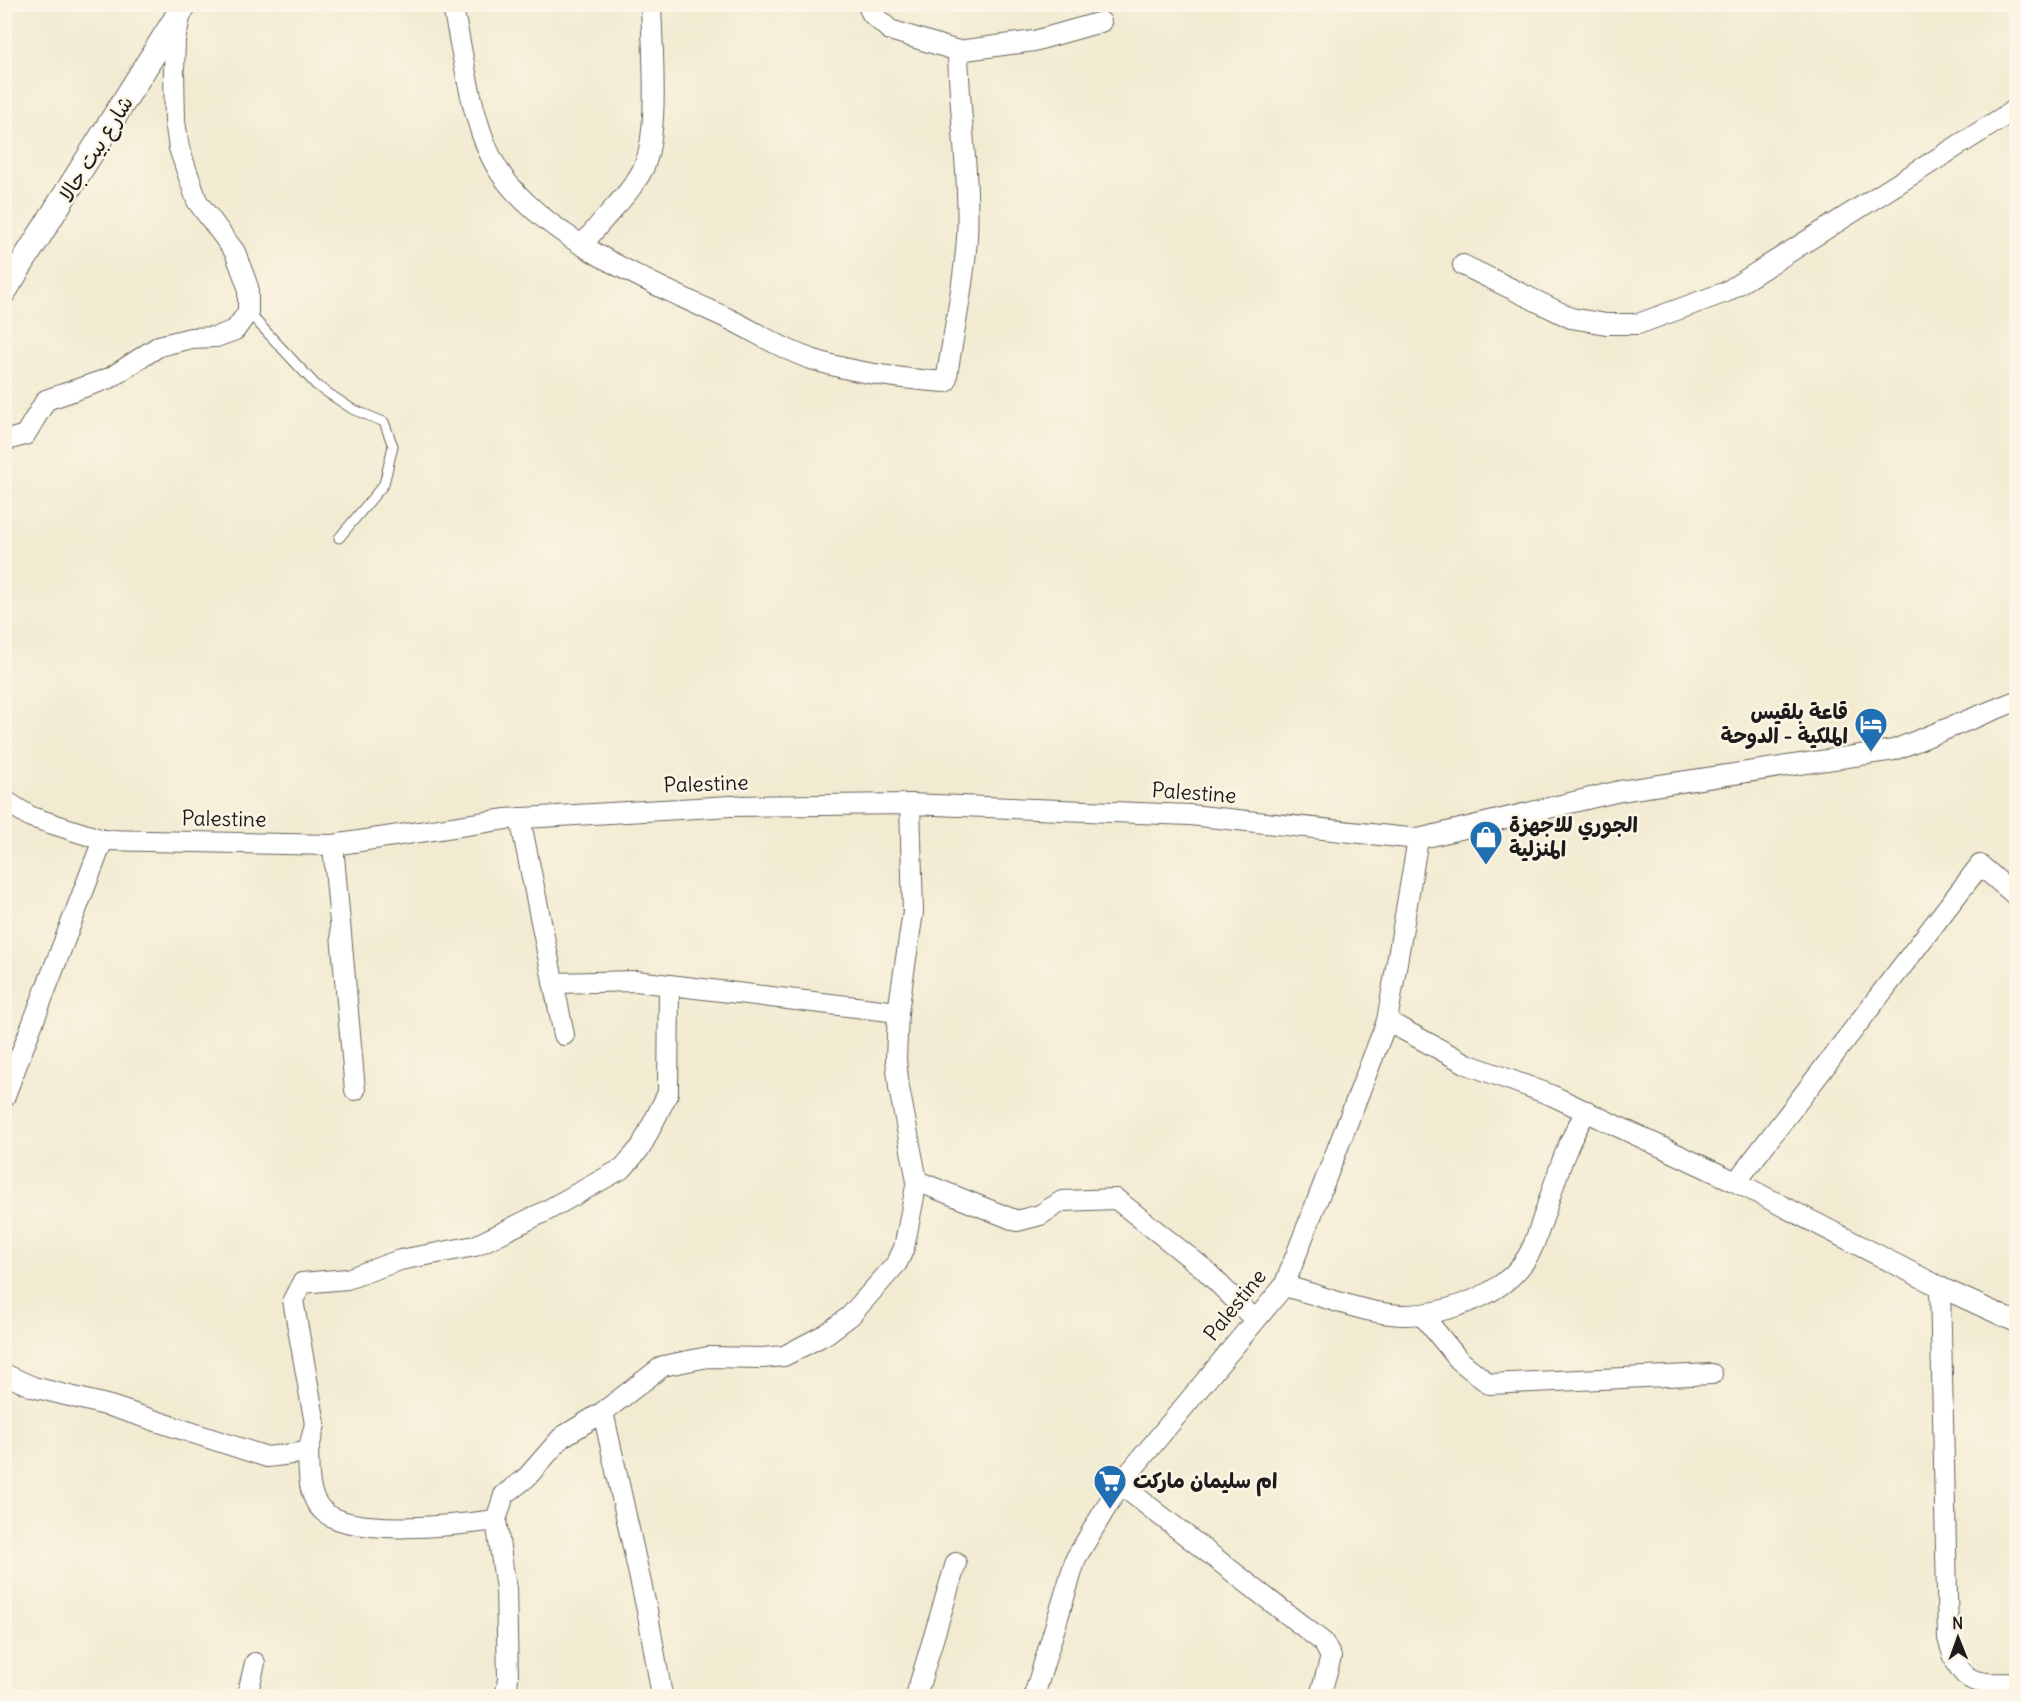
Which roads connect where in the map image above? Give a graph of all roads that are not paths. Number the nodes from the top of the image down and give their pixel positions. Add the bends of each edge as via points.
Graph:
1 (452, 4) edge
2 (651, 4) edge
3 (867, 4) edge
4 (183, 8) edge
5 (1101, 22) dead end
6 (958, 51) junction
7 (2016, 109) edge
8 (584, 244) junction
9 (1463, 265) dead end
10 (4, 292) edge
11 (249, 312) junction
12 (4, 441) edge
13 (339, 538) dead end
14 (2016, 701) edge
15 (4, 800) edge
16 (910, 804) junction
17 (520, 818) junction
18 (1418, 839) junction
19 (103, 840) junction
20 (333, 845) junction
21 (2016, 896) edge
22 (553, 983) junction
23 (669, 985) junction
24 (898, 1012) junction
25 (1387, 1021) junction
26 (564, 1035) dead end
27 (355, 1090) dead end
28 (4, 1098) edge
29 (1587, 1111) junction
30 (917, 1181) junction
31 (1736, 1182) junction
32 (1284, 1286) junction
33 (1940, 1287) junction
34 (1423, 1316) junction
35 (1255, 1320) junction
36 (2016, 1322) edge
37 (4, 1374) edge
38 (1712, 1374) dead end
39 (603, 1412) junction
40 (308, 1452) junction
41 (1120, 1484) junction
42 (496, 1520) junction
43 (956, 1563) dead end
44 (255, 1663) dead end
45 (2016, 1683) edge
46 (247, 1696) edge
47 (506, 1696) edge
48 (662, 1696) edge
49 (916, 1696) edge
50 (1035, 1696) edge
51 (1320, 1696) edge

1 - 8 street via 482,135 500,173 525,205 556,230
2 - 8 street via 652,111 644,167
3 - 6 street via 890,30
4 - 10 street, شارع بيت جالا
4 - 11 street via 175,40 174,71 179,148 197,201 235,252 248,287
5 - 6 street via 1034,41
6 - 8 street via 967,236 946,382 863,371 810,358 623,268
7 - 9 street via 1726,292 1638,324 1570,318
11 - 12 street via 235,330 159,346 110,378 46,400 25,435
11 - 13 lane via 316,385 352,409 384,422 393,446 384,484
14 - 18 street, Palestine via 1894,750 1620,791
15 - 19 street, Palestine via 32,817
16 - 17 street, Palestine via 731,806
16 - 18 street, Palestine via 1190,815
16 - 24 street via 913,912
17 - 20 street, Palestine
17 - 22 street
18 - 25 street, Palestine
19 - 20 street, Palestine
19 - 28 street
20 - 27 street
21 - 31 street via 1980,865
22 - 23 street via 636,981
22 - 26 street
23 - 24 street
23 - 40 street via 668,1093 640,1147 623,1168 475,1246 400,1260 347,1279 302,1283 293,1300 315,1424
24 - 30 street via 898,1088
25 - 29 street via 1467,1064
25 - 32 street, Palestine
29 - 31 street
29 - 34 street via 1575,1129 1531,1249 1517,1271 1500,1288
30 - 35 street via 1017,1221 1040,1215 1062,1201 1116,1199 1203,1268
30 - 39 street via 904,1248 897,1263 850,1316 826,1334 784,1356 708,1357 663,1366
31 - 33 street
32 - 34 street via 1352,1308
32 - 35 street, Palestine
33 - 36 street
33 - 45 street via 1948,1638 1964,1676 1980,1684
34 - 38 street via 1459,1360 1490,1384
35 - 41 street, Palestine
37 - 40 street via 33,1387 110,1406 267,1457
39 - 42 street via 562,1437 546,1452 527,1477 504,1495
39 - 48 street
40 - 42 street via 309,1482 316,1502 323,1512 339,1518 390,1527
41 - 50 street, Palestine via 1076,1558
41 - 51 street via 1323,1642 1331,1657
42 - 47 street via 506,1589
43 - 49 street
44 - 46 street

